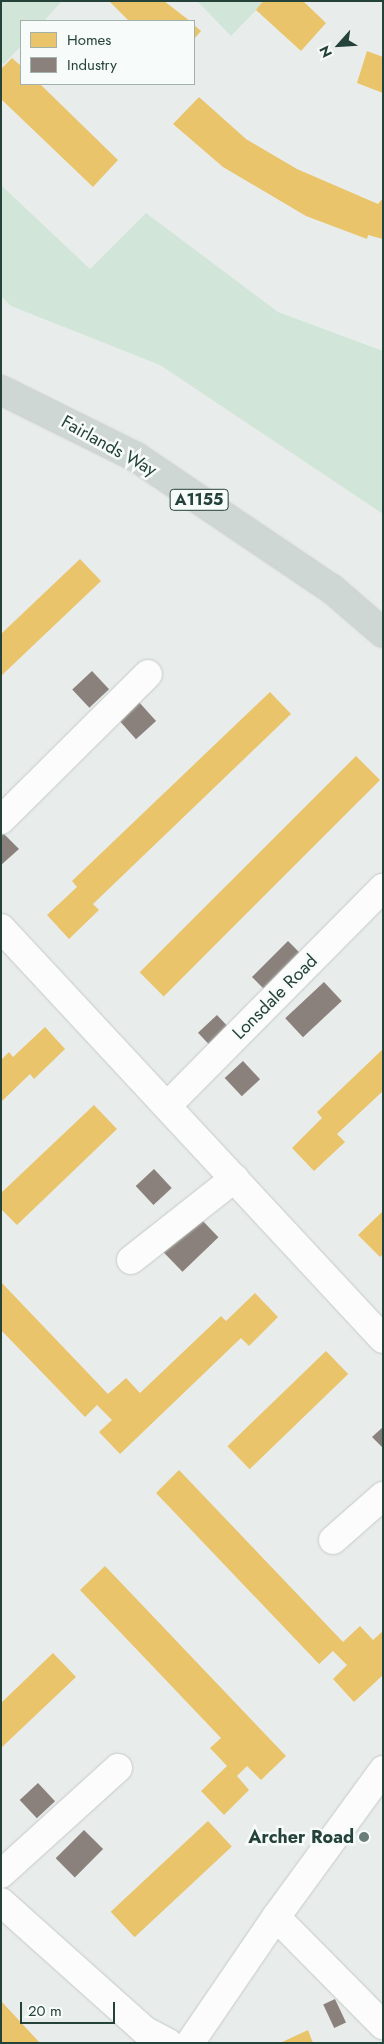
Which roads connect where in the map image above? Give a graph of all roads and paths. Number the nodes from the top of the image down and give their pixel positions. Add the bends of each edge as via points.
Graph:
1 (1, 390) edge
2 (383, 633) edge
3 (148, 674) dead end
4 (1, 820) edge
5 (383, 888) edge
6 (1, 928) edge
7 (167, 1106) junction
8 (235, 1178) junction
9 (131, 1260) dead end
10 (383, 1339) edge
11 (383, 1496) edge
12 (333, 1540) dead end
13 (118, 1768) dead end
14 (383, 1770) edge
15 (1, 1874) edge
16 (1, 1902) edge
17 (276, 1916) junction
18 (383, 2025) edge
19 (168, 2043) edge
20 (190, 2043) edge

1 - 2 main road, Fairlands Way / A1155 via 136,456 332,589
3 - 4 street
5 - 7 street, Lonsdale Road
6 - 7 street
7 - 8 street
8 - 9 street
8 - 10 street
11 - 12 street
13 - 15 street
14 - 17 street
16 - 19 street via 144,2030
17 - 18 street
17 - 20 street

